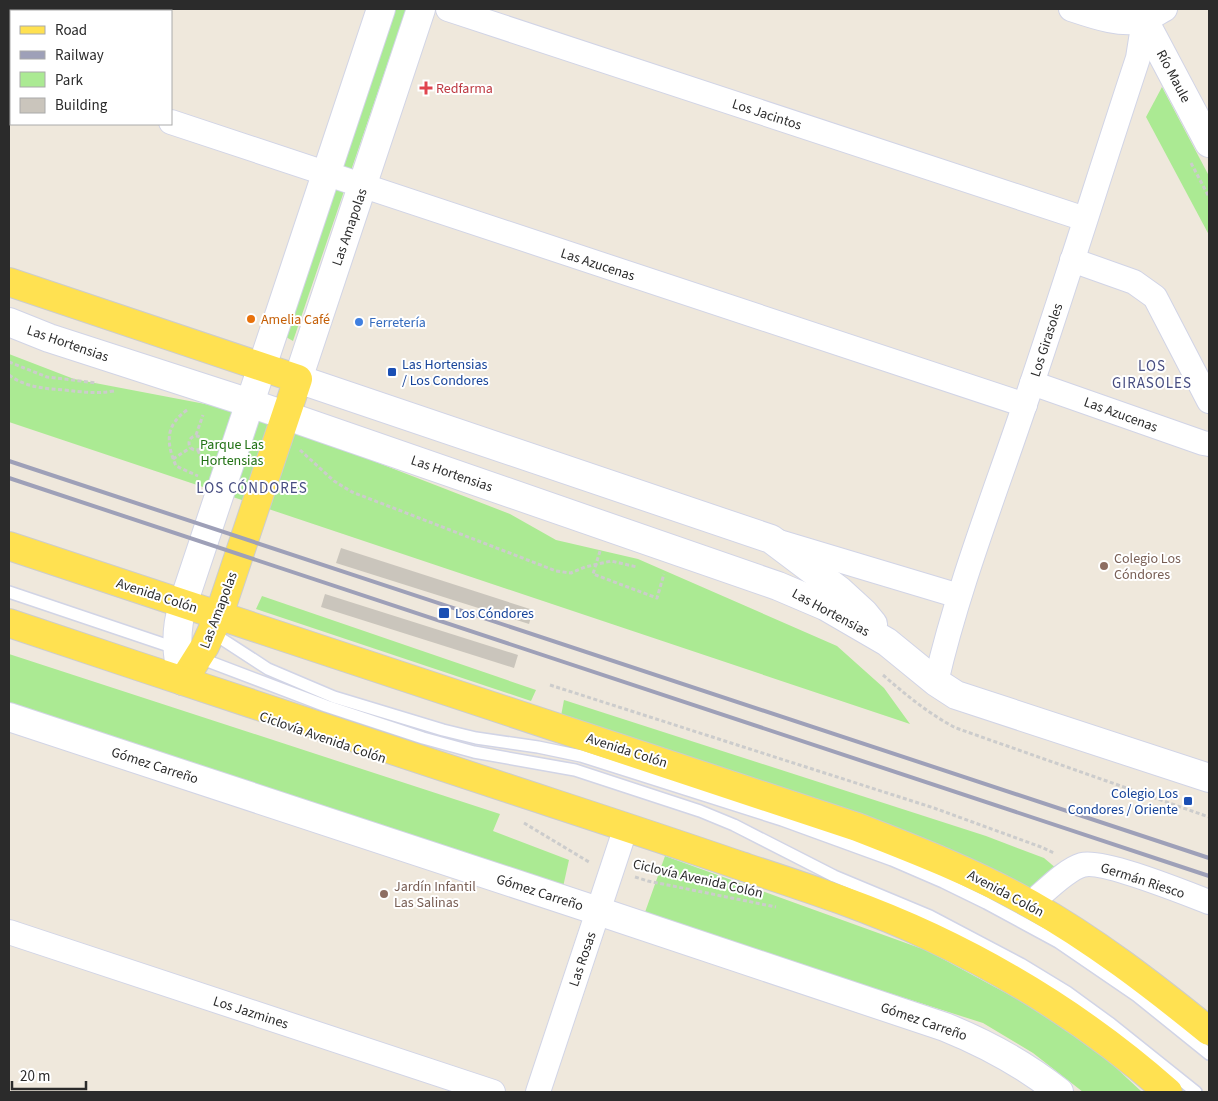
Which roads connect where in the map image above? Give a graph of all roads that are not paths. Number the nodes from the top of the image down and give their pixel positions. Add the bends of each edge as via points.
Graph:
1 (381, 9) edge
2 (422, 9) edge
3 (448, 9) edge
4 (1071, 9) edge
5 (1149, 12) edge
6 (172, 122) edge
7 (1209, 143) edge
8 (326, 173) junction
9 (362, 186) junction
10 (1085, 219) junction
11 (1072, 260) junction
12 (9, 282) edge
13 (9, 322) edge
14 (262, 367) junction
15 (298, 379) junction
16 (1032, 383) junction
17 (1209, 400) edge
18 (250, 403) junction
19 (1025, 405) junction
20 (282, 424) junction
21 (1209, 444) edge
22 (772, 539) junction
23 (9, 546) edge
24 (9, 592) edge
25 (959, 596) junction
26 (203, 619) junction
27 (9, 623) edge
28 (887, 642) junction
29 (188, 653) junction
30 (184, 681) junction
31 (936, 682) junction
32 (9, 717) edge
33 (1209, 778) edge
34 (626, 827) junction
35 (1209, 902) edge
36 (1030, 904) junction
37 (598, 911) junction
38 (9, 932) edge
39 (1209, 1030) edge
40 (1209, 1054) edge
41 (493, 1092) edge
42 (538, 1092) edge
43 (1058, 1092) edge
44 (1168, 1092) edge
45 (1196, 1092) edge

1 - 8 street, Las Amapolas
2 - 9 street, Las Amapolas
3 - 10 street, Los Jacintos
4 - 5 street via 1119,21
5 - 7 street, Río Maule
5 - 10 street, Los Girasoles via 1138,58
6 - 8 street, Las Azucenas
8 - 9 street, Las Azucenas
8 - 14 street, Las Amapolas
9 - 15 street, Las Amapolas
9 - 19 street, Las Azucenas
10 - 11 street, Los Girasoles
11 - 16 street, Los Girasoles
11 - 17 street via 1134,282 1155,297
12 - 14 main road, Las Hortensias
13 - 18 street, Las Hortensias
14 - 15 main road, Las Hortensias
14 - 18 street, Las Amapolas
15 - 20 main road, Las Amapolas
15 - 22 street, Las Hortensias
16 - 19 street, Los Girasoles
16 - 21 street, Las Azucenas
18 - 20 street, Las Hortensias
18 - 26 street, Las Amapolas via 224,484
19 - 25 street, Los Girasoles
20 - 26 main road, Las Amapolas
20 - 28 street, Las Hortensias via 778,586 825,606
22 - 25 street, Las Hortensias
22 - 28 street, Las Hortensias via 852,601
23 - 26 main road, Avenida Colón
24 - 29 lane
25 - 31 street, Los Girasoles
26 - 29 main road, Las Amapolas
26 - 29 street, Las Amapolas via 178,620
26 - 36 main road, Avenida Colón via 857,827 938,859
26 - 40 lane via 268,669 334,697 434,728 581,756 782,820 892,860 986,903 1058,942 1137,996
27 - 30 main road
28 - 31 street, Las Hortensias
29 - 30 main road, Las Amapolas
29 - 45 lane via 326,706 413,735 474,752 551,764 597,776 734,825 834,876 930,916 1021,964 1111,1024
30 - 34 main road
31 - 33 street, Las Hortensias via 966,698
32 - 37 street, Gómez Carreño
34 - 37 street, Las Rosas
34 - 44 main road via 888,918 972,957 1052,1004
35 - 36 street, Germán Riesco via 1111,867 1088,864 1069,872
36 - 39 main road, Avenida Colón via 1079,933
37 - 42 street, Las Rosas
37 - 43 street, Gómez Carreño via 954,1031 1023,1065
38 - 41 street, Los Jazmines

